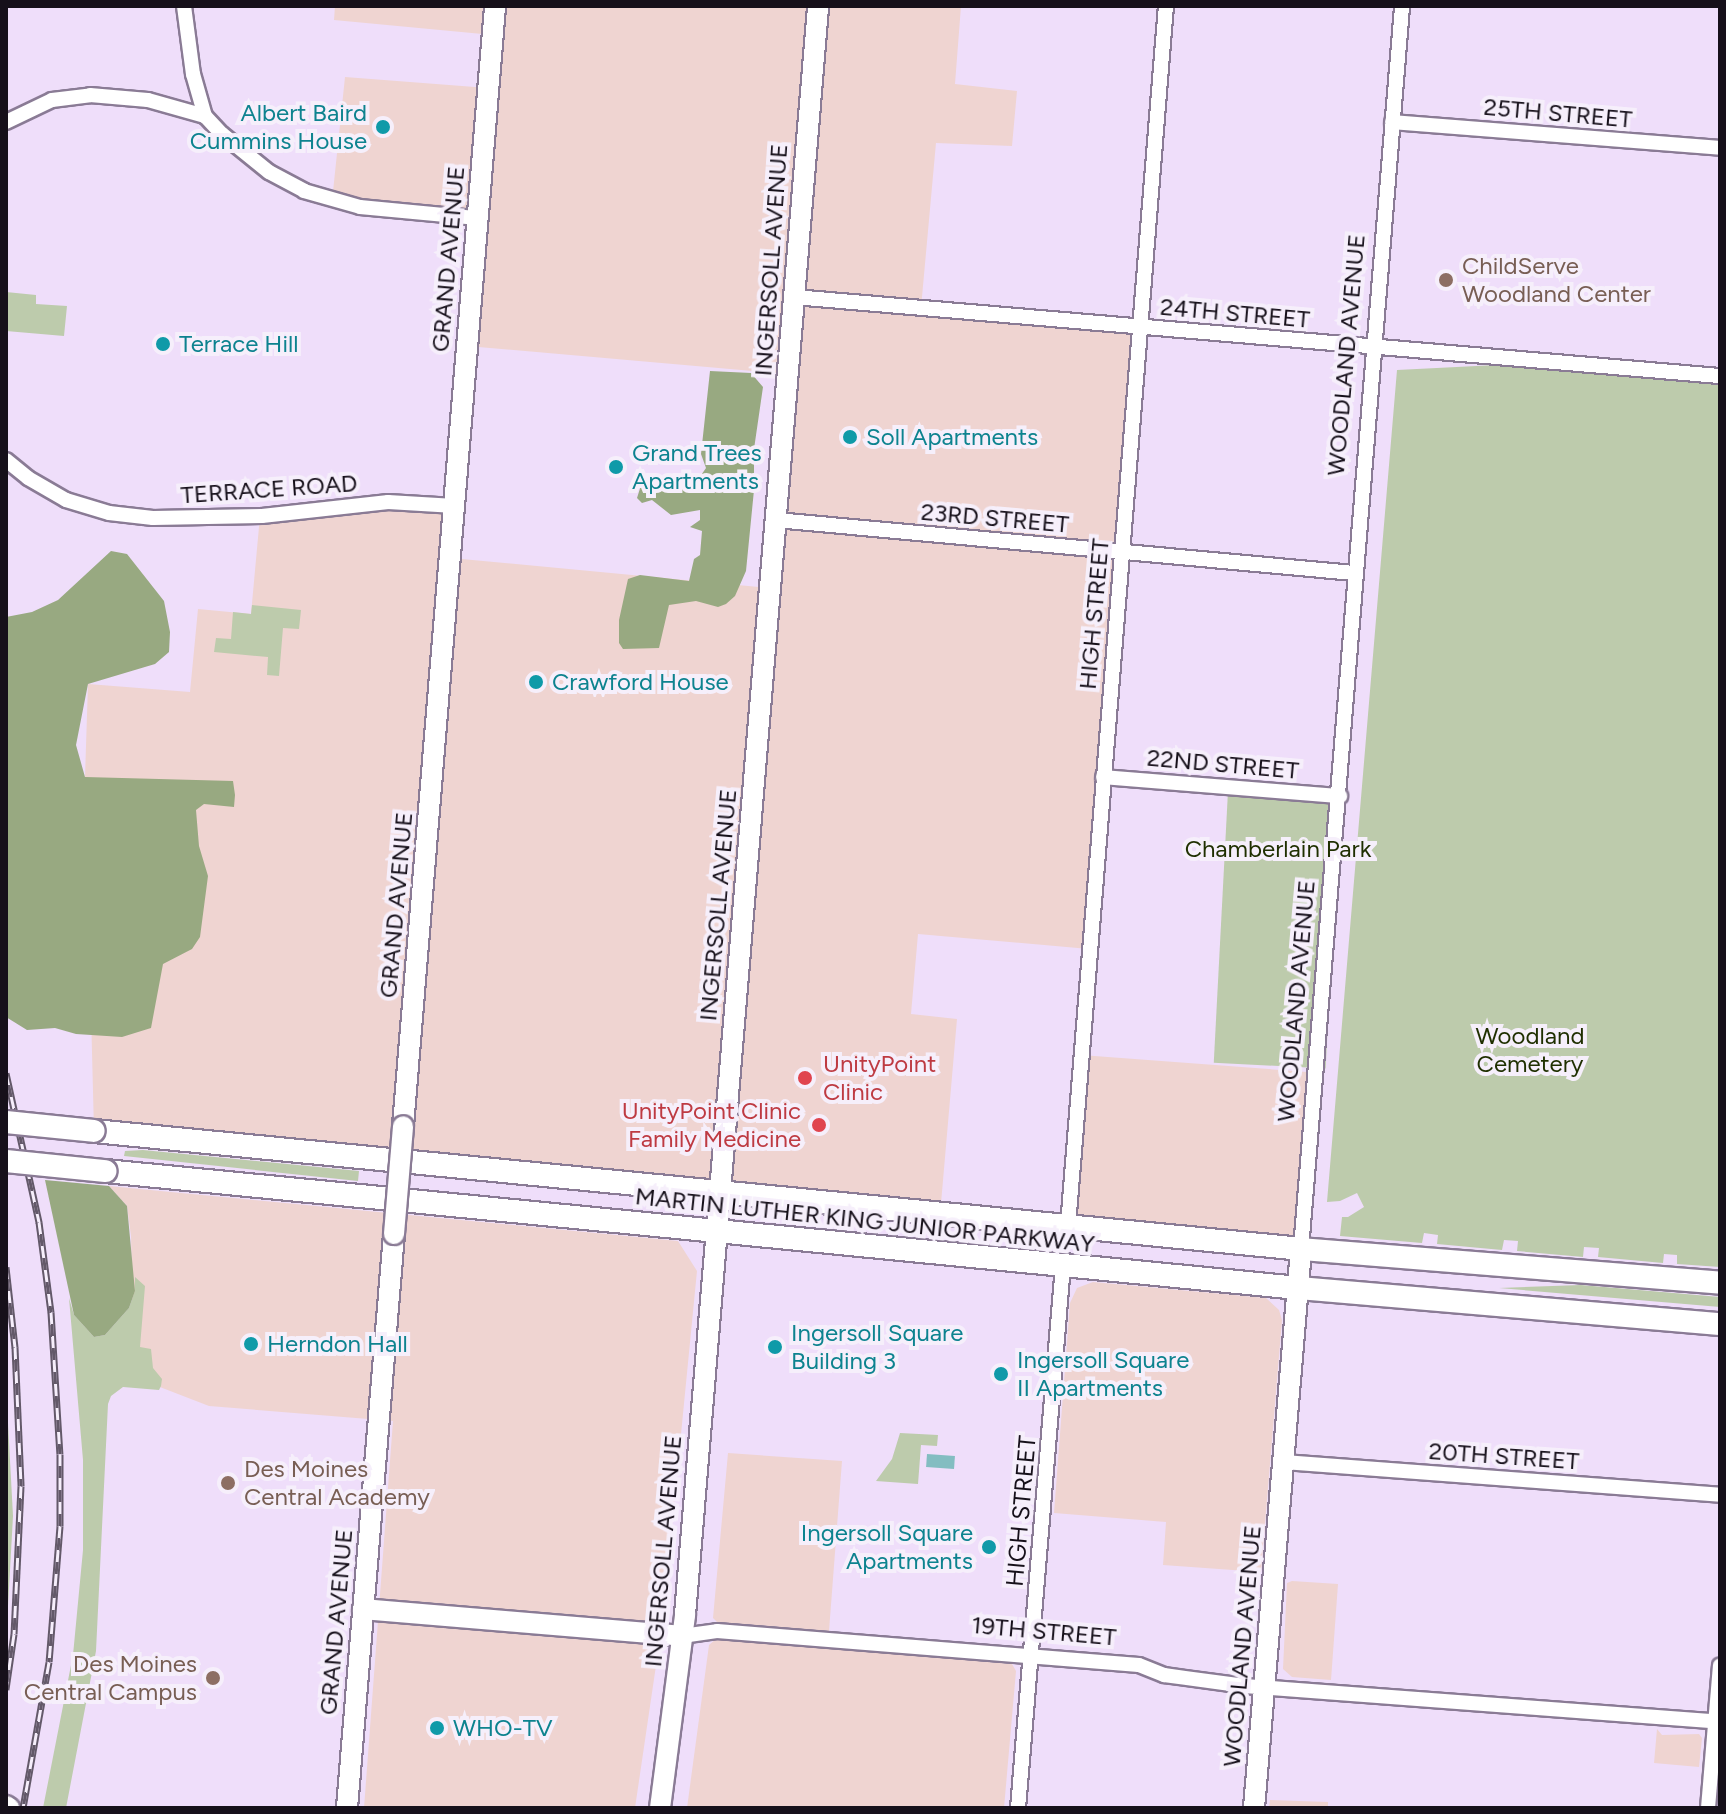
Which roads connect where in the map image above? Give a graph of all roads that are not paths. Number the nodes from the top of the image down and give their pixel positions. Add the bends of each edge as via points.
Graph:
1 (184, 6) edge
2 (495, 6) edge
3 (818, 6) edge
4 (1166, 6) edge
5 (1402, 6) edge
6 (205, 116) junction
7 (6, 122) edge
8 (1392, 122) junction
9 (1720, 148) edge
10 (477, 218) junction
11 (794, 297) junction
12 (1140, 327) junction
13 (1373, 346) junction
14 (1720, 376) edge
15 (6, 460) edge
16 (455, 506) junction
17 (776, 520) junction
18 (1121, 551) junction
19 (1354, 573) junction
20 (1103, 777) junction
21 (1340, 796) junction
22 (6, 1122) edge
23 (6, 1161) edge
24 (721, 1194) junction
25 (1068, 1226) junction
26 (718, 1231) junction
27 (1301, 1249) junction
28 (1063, 1265) junction
29 (1720, 1283) edge
30 (1298, 1288) junction
31 (1720, 1324) edge
32 (1284, 1462) junction
33 (1720, 1495) edge
34 (363, 1609) junction
35 (682, 1636) junction
36 (1031, 1657) junction
37 (1720, 1666) edge
38 (1265, 1687) junction
39 (1718, 1721) edge
40 (347, 1808) edge
41 (660, 1808) edge
42 (1018, 1808) edge
43 (1254, 1808) edge
44 (1708, 1808) edge

1 - 6 street via 190,60
2 - 10 main road, GRAND AVENUE
3 - 11 main road, INGERSOLL AVENUE
4 - 12 street, HIGH STREET
5 - 8 street, WOODLAND AVENUE
6 - 7 street via 148,100 90,95 52,100
6 - 10 street via 269,172 304,191 360,207
8 - 9 street, 25TH STREET
8 - 13 street, WOODLAND AVENUE
10 - 16 main road, GRAND AVENUE
11 - 12 street, 24TH STREET
11 - 17 main road, INGERSOLL AVENUE
12 - 13 street, 24TH STREET
12 - 18 street, HIGH STREET
13 - 14 street, 24TH STREET
13 - 19 street, WOODLAND AVENUE
15 - 16 street, TERRACE ROAD via 66,500 109,513 153,518 260,516 388,502
16 - 34 main road, GRAND AVENUE, bridge
17 - 18 street, 23RD STREET
17 - 24 main road, INGERSOLL AVENUE
18 - 19 street, 23RD STREET
18 - 20 street, HIGH STREET
19 - 21 street, WOODLAND AVENUE
20 - 21 street, 22ND STREET
20 - 25 street, HIGH STREET
21 - 27 street, WOODLAND AVENUE
22 - 24 main road, MARTIN LUTHER KING JUNIOR PARKWAY, bridge
23 - 26 main road, MARTIN LUTHER KING JUNIOR PARKWAY, bridge
24 - 25 main road, MARTIN LUTHER KING JUNIOR PARKWAY
24 - 26 main road, INGERSOLL AVENUE
25 - 27 main road, MARTIN LUTHER KING JUNIOR PARKWAY
26 - 28 main road, MARTIN LUTHER KING JUNIOR PARKWAY
26 - 35 main road, INGERSOLL AVENUE
27 - 29 main road, MARTIN LUTHER KING JUNIOR PARKWAY
27 - 30 main road, WOODLAND AVENUE
28 - 30 main road, MARTIN LUTHER KING JUNIOR PARKWAY
28 - 36 street, HIGH STREET
30 - 31 main road, MARTIN LUTHER KING JUNIOR PARKWAY
30 - 32 main road, WOODLAND AVENUE
32 - 33 street, 20TH STREET
32 - 38 main road, WOODLAND AVENUE
34 - 35 main road, 19TH STREET
34 - 40 main road, GRAND AVENUE
35 - 36 street, 19TH STREET via 717,1631
35 - 41 main road, INGERSOLL AVENUE
36 - 38 street, 19TH STREET via 1139,1665 1164,1675
36 - 42 street, HIGH STREET
37 - 39 street
38 - 39 street, 19TH STREET
38 - 43 main road, WOODLAND AVENUE
39 - 44 street

